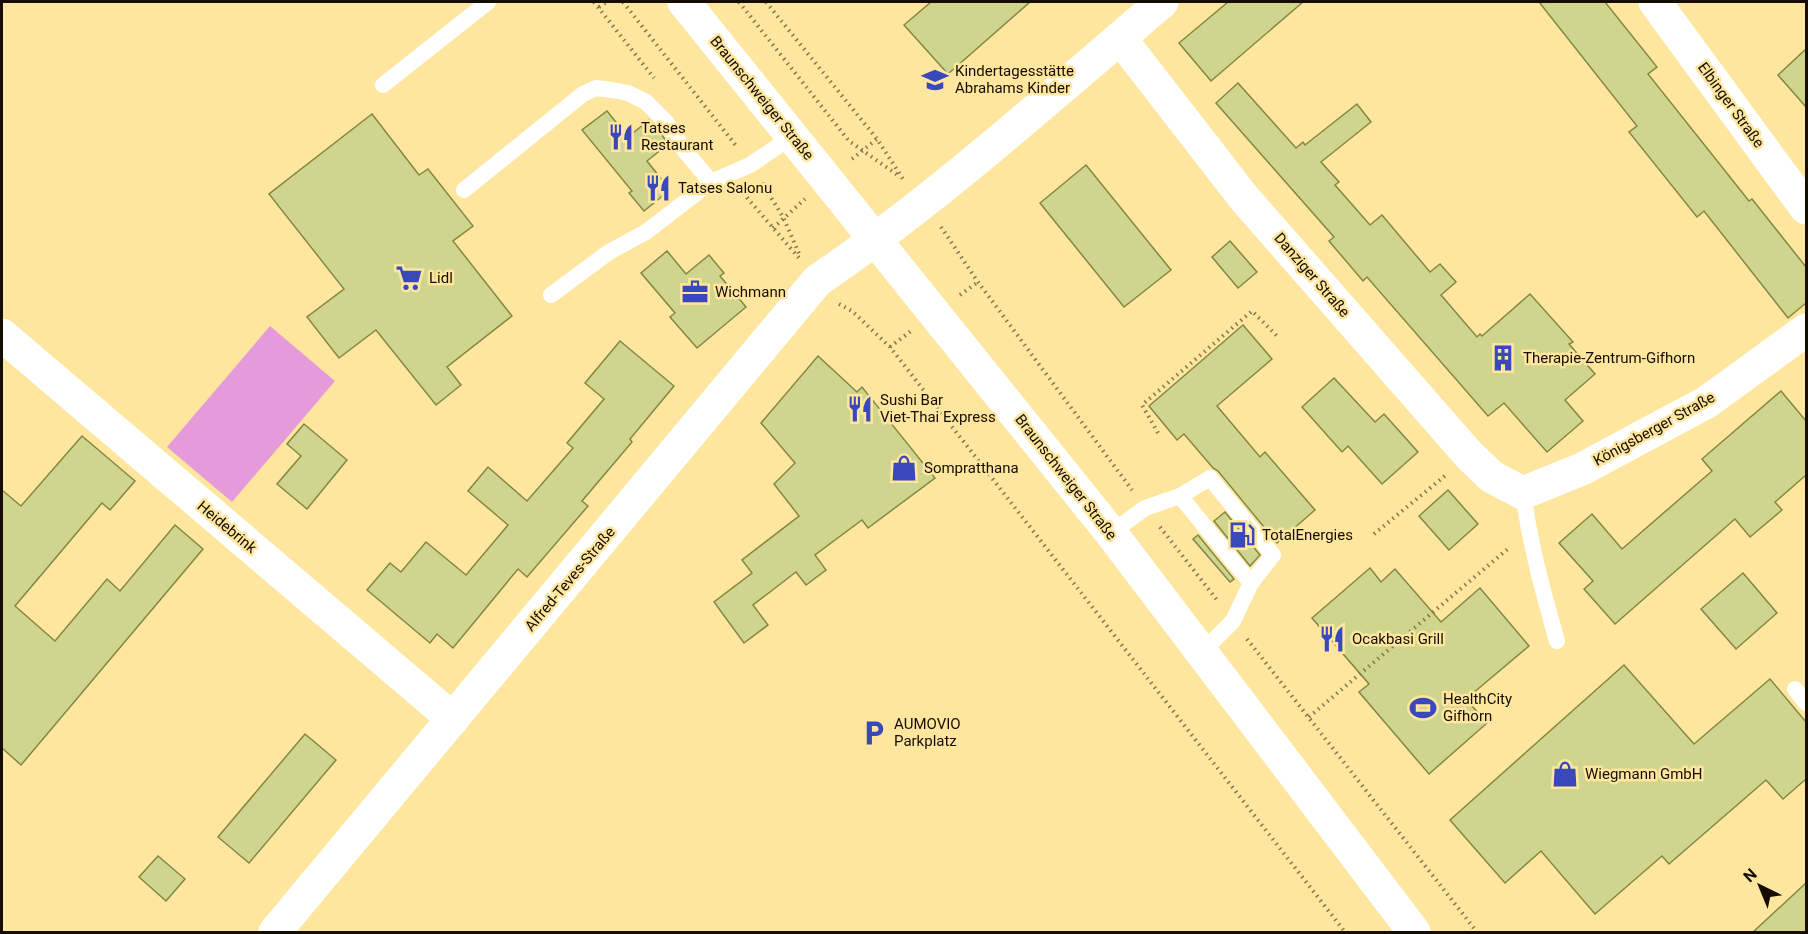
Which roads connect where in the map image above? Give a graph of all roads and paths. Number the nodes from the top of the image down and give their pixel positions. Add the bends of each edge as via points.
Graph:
1 (488, 2) edge
2 (607, 2) edge
3 (623, 2) edge
4 (684, 2) edge
5 (739, 2) edge
6 (766, 2) edge
7 (1162, 2) edge
8 (1655, 2) edge
9 (599, 8) dead end
10 (1119, 38) junction
11 (383, 85) dead end
12 (793, 135) junction
13 (877, 139) junction
14 (862, 151) junction
15 (750, 165) junction
16 (711, 182) junction
17 (464, 190) dead end
18 (1806, 208) edge
19 (759, 213) dead end
20 (783, 217) junction
21 (937, 220) dead end
22 (773, 228) junction
23 (877, 240) junction
24 (551, 295) dead end
25 (837, 303) dead end
26 (1806, 330) edge
27 (2, 335) edge
28 (1277, 336) dead end
29 (1158, 433) dead end
30 (1469, 455) junction
31 (1523, 493) junction
32 (1180, 496) junction
33 (1145, 508) junction
34 (1528, 530) junction
35 (1111, 533) junction
36 (1374, 534) dead end
37 (1251, 583) junction
38 (1233, 621) junction
39 (1557, 641) dead end
40 (1202, 652) junction
41 (1795, 689) dead end
42 (1806, 703) edge
43 (1309, 717) junction
44 (453, 719) junction
45 (275, 933) edge
46 (1345, 933) edge
47 (1414, 933) edge
48 (1477, 933) edge

1 - 11 lane
2 - 9 path
3 - 15 path
4 - 12 street, Braunschweiger Straße
5 - 14 path via 849,141
6 - 13 path
7 - 10 street, Alfred-Teves-Straße
8 - 18 street, Elbinger Straße
10 - 23 street, Alfred-Teves-Straße
10 - 30 street, Danziger Straße via 1245,198
12 - 15 lane
12 - 23 street, Braunschweiger Straße
13 - 14 path
13 - 14 path via 902,178
15 - 16 lane
15 - 20 path
16 - 17 lane via 646,102 628,93 596,88 583,94
16 - 24 lane via 646,232 609,252
19 - 22 path
20 - 22 path
20 - 22 path via 804,263
21 - 33 path via 978,282
23 - 35 street, Braunschweiger Straße
23 - 44 street, Alfred-Teves-Straße via 817,282
25 - 46 path via 852,311 890,347
26 - 31 street, Königsberger Straße via 1707,402 1582,469
27 - 44 street, Heidebrink
28 - 29 path via 1252,311 1142,405
30 - 31 street, Danziger Straße via 1492,477
30 - 36 path
31 - 34 lane
32 - 33 lane
32 - 37 lane
32 - 37 lane via 1210,478 1273,555
33 - 35 lane
33 - 38 path
34 - 39 lane
34 - 43 path
35 - 40 street, Braunschweiger Straße
37 - 38 lane
38 - 40 lane
38 - 43 path
40 - 47 street, Braunschweiger Straße
41 - 42 lane
43 - 48 path
44 - 45 street, Alfred-Teves-Straße

